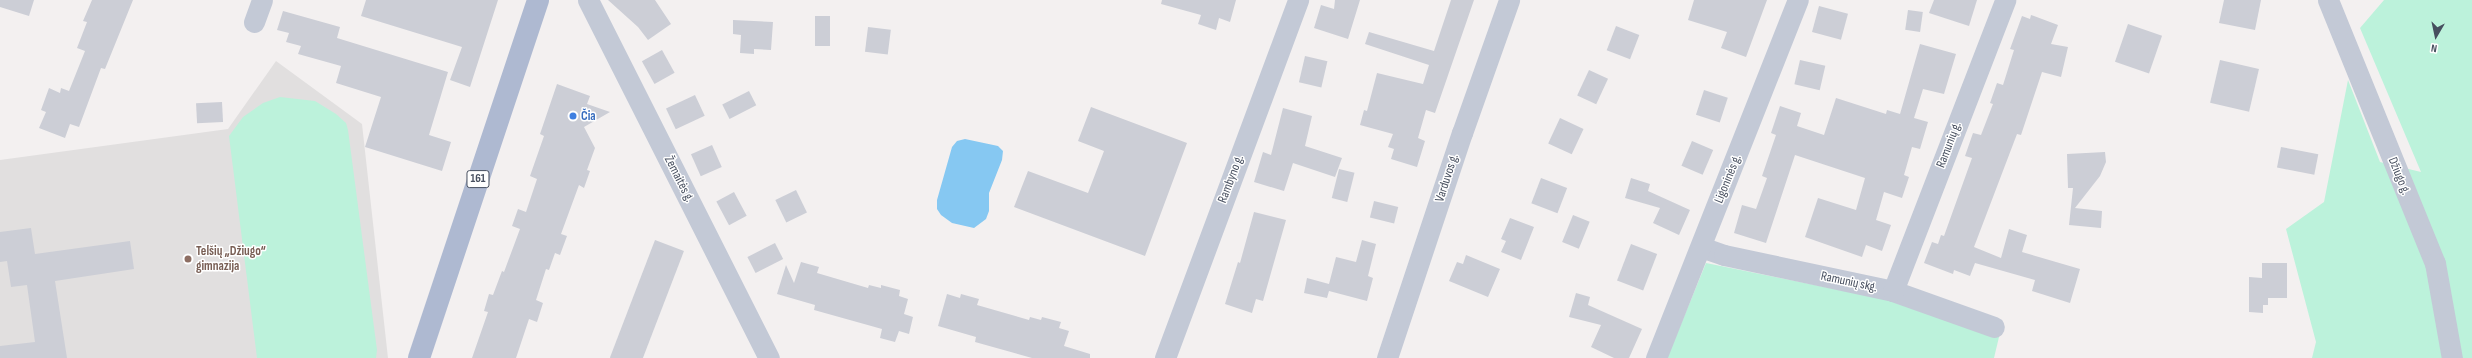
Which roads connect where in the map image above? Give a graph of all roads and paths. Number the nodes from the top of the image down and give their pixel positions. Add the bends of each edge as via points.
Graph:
1 (262, 0) edge
2 (538, 0) edge
3 (588, 0) edge
4 (1298, 0) edge
5 (1509, 0) edge
6 (1798, 0) edge
7 (2005, 0) edge
8 (2328, 0) edge
9 (254, 22) dead end
10 (1701, 247) junction
11 (1893, 290) junction
12 (1994, 327) dead end
13 (419, 358) edge
14 (769, 358) edge
15 (1164, 358) edge
16 (1387, 358) edge
17 (1656, 358) edge
18 (2452, 358) edge

1 - 9 street
2 - 13 main road, 161
3 - 14 street, Žemaitės g.
4 - 15 street, Rambyno g.
5 - 16 street, Varduvos g.
6 - 10 street, Ligoninės g.
7 - 11 street, Ramunių g.
8 - 18 street, Džiugo g. via 2435,263
10 - 11 street, Ramunių skg.
10 - 17 street, Ligoninės g.
11 - 12 street, Ramunių skg.

